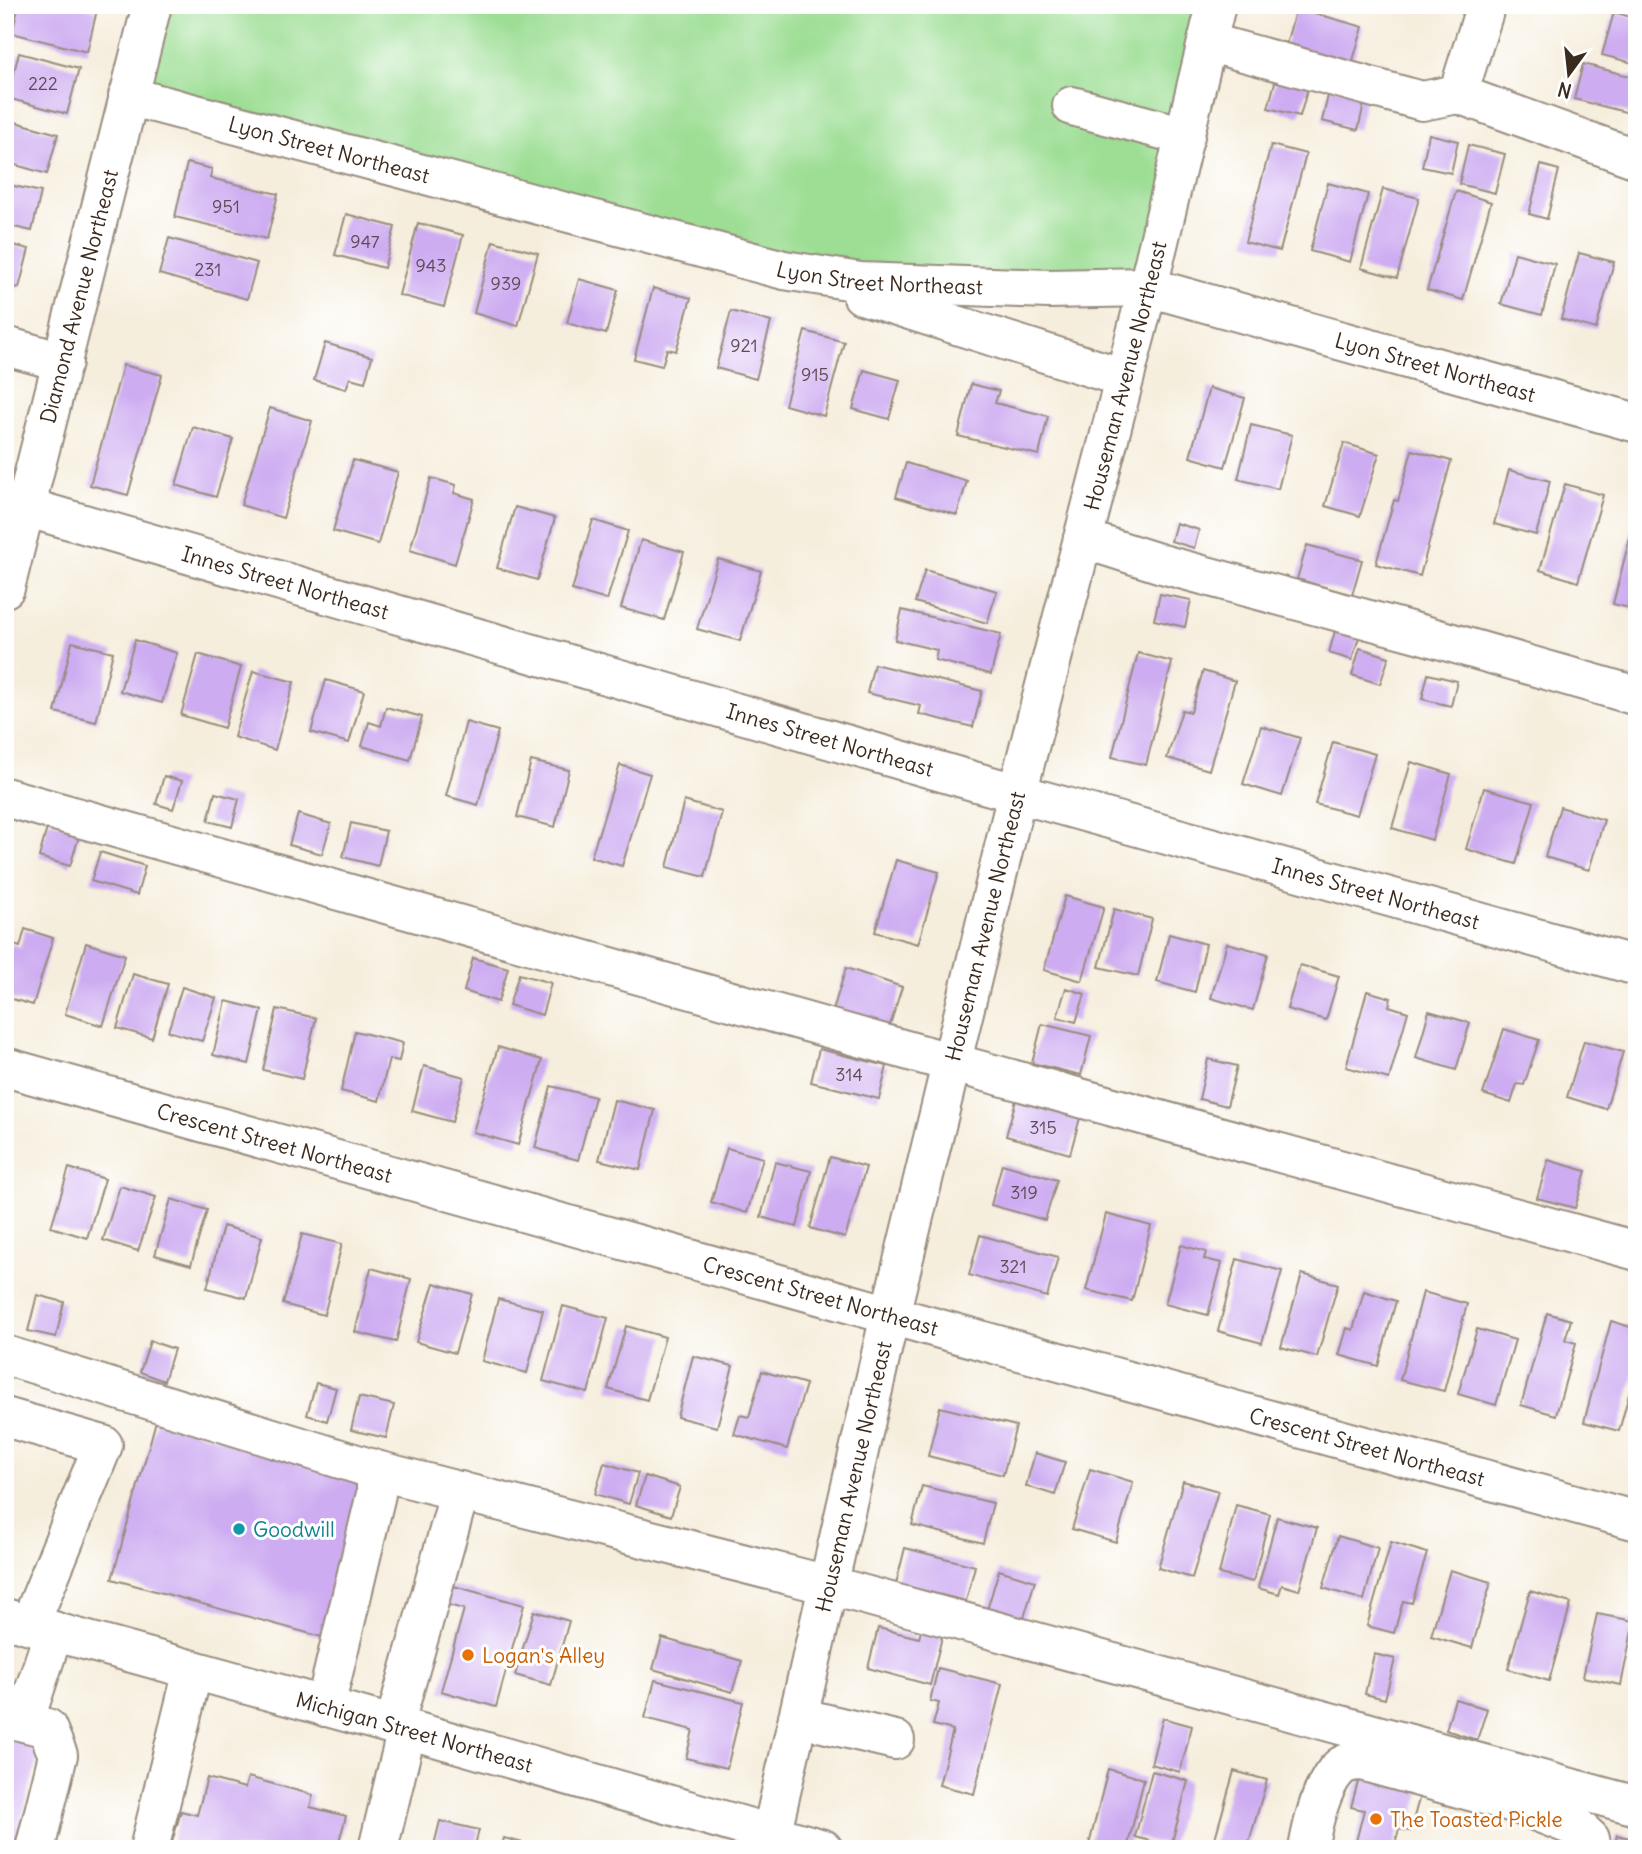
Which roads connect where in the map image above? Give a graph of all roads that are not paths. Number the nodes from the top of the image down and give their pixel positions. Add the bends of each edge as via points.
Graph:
1 (152, 5) edge
2 (1216, 5) edge
3 (1486, 5) edge
4 (1207, 42) junction
5 (1458, 94) junction
6 (128, 96) junction
7 (1072, 106) dead end
8 (1185, 136) junction
9 (1637, 159) edge
10 (784, 270) junction
11 (1148, 288) junction
12 (5, 346) edge
13 (63, 362) junction
14 (1124, 377) junction
15 (1637, 423) edge
16 (25, 507) junction
17 (1083, 539) junction
18 (5, 588) edge
19 (1637, 696) edge
20 (1017, 794) junction
21 (5, 797) edge
22 (1637, 966) edge
23 (951, 1063) junction
24 (5, 1067) edge
25 (1637, 1251) edge
26 (890, 1315) junction
27 (5, 1355) edge
28 (5, 1417) edge
29 (376, 1470) junction
30 (460, 1492) junction
31 (1637, 1521) edge
32 (828, 1585) junction
33 (30, 1625) edge
34 (193, 1670) junction
35 (325, 1707) junction
36 (798, 1717) junction
37 (15, 1719) edge
38 (401, 1728) junction
39 (895, 1740) dead end
40 (1637, 1806) edge
41 (770, 1842) edge
42 (35, 1849) edge
43 (149, 1849) edge
44 (378, 1849) edge
45 (823, 1849) edge
46 (1308, 1849) edge
47 (1592, 1849) edge

1 - 6 street, Diamond Avenue Northeast
2 - 4 street, Houseman Avenue Northeast
3 - 5 street
4 - 5 street via 1422,101
4 - 8 street, Houseman Avenue Northeast
5 - 9 street
6 - 10 street, Lyon Street Northeast
6 - 13 street, Diamond Avenue Northeast
7 - 8 street
8 - 11 street, Houseman Avenue Northeast
10 - 11 street, Lyon Street Northeast via 860,282
10 - 14 street
11 - 14 street, Houseman Avenue Northeast
11 - 15 street, Lyon Street Northeast
12 - 13 street
13 - 16 street, Diamond Avenue Northeast
14 - 17 street, Houseman Avenue Northeast
16 - 18 street, Diamond Avenue Northeast
16 - 20 street, Innes Street Northeast
17 - 19 street
17 - 20 street, Houseman Avenue Northeast
20 - 22 street, Innes Street Northeast
20 - 23 street, Houseman Avenue Northeast
21 - 23 street
23 - 25 street
23 - 26 street, Houseman Avenue Northeast
24 - 26 street, Crescent Street Northeast
26 - 31 street, Crescent Street Northeast
26 - 32 street, Houseman Avenue Northeast
27 - 29 street
28 - 33 street via 103,1445
29 - 30 street
29 - 35 street via 376,1494
30 - 32 street
30 - 38 street
32 - 36 street, Houseman Avenue Northeast
32 - 40 street
33 - 34 street, Michigan Street Northeast
33 - 37 street
34 - 35 street, Michigan Street Northeast
34 - 43 street
35 - 38 street, Michigan Street Northeast
36 - 39 street
36 - 41 street, Houseman Avenue Northeast
37 - 42 street via 47,1728 58,1755
38 - 41 street, Michigan Street Northeast
38 - 44 street
41 - 45 street, Michigan Street Northeast
46 - 47 street via 1332,1777 1340,1766 1361,1761 1528,1808 1578,1828 1590,1839

